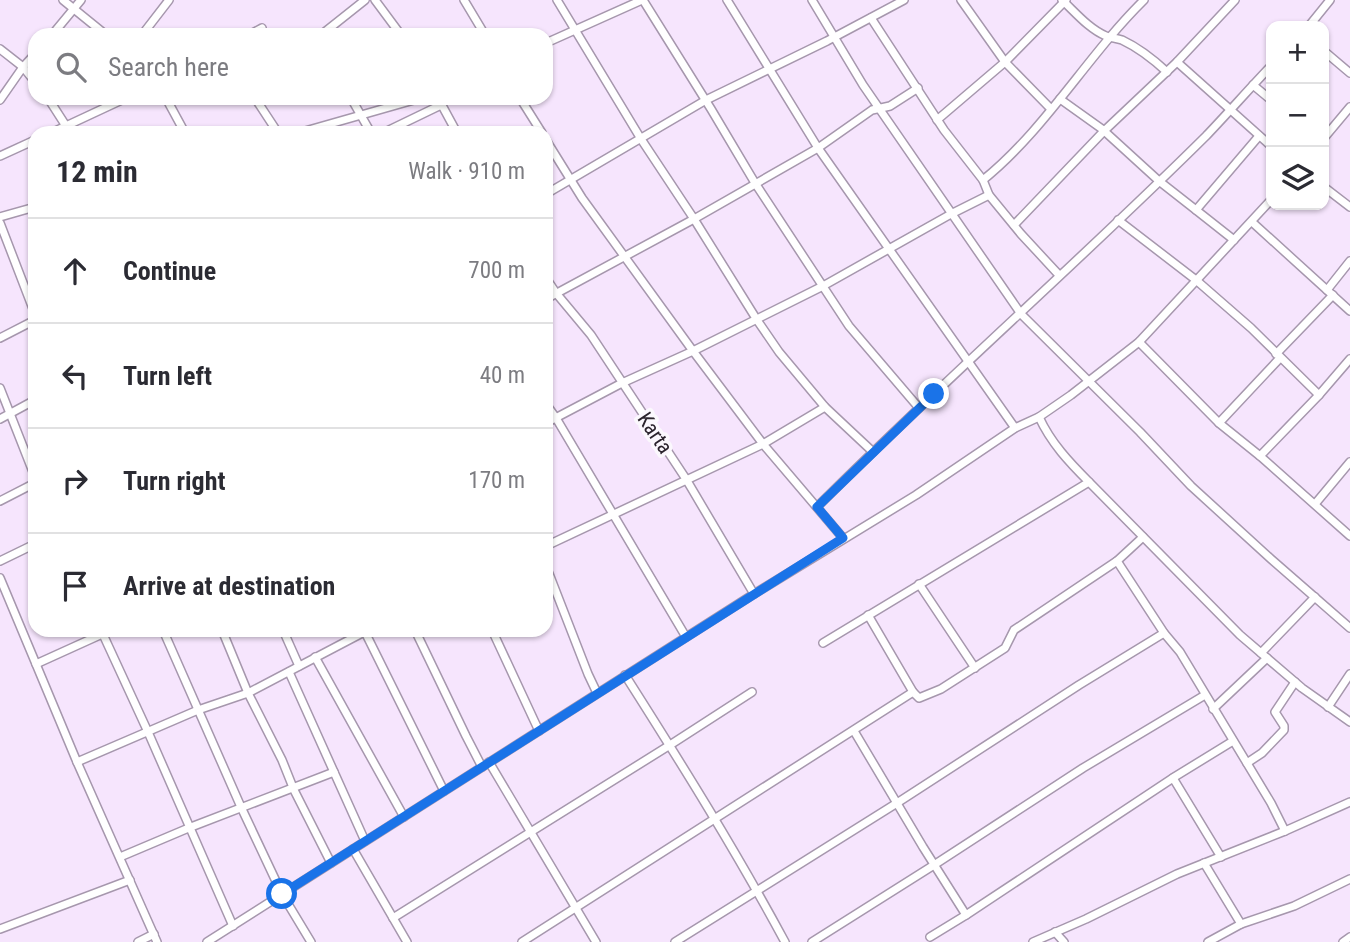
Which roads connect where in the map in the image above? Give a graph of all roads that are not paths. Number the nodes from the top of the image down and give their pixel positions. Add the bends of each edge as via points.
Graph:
1 (63, 0) edge
2 (81, 0) edge
3 (169, 0) edge
4 (365, 0) edge
5 (375, 0) edge
6 (464, 0) edge
7 (557, 0) edge
8 (642, 0) edge
9 (727, 0) edge
10 (812, 0) edge
11 (904, 0) edge
12 (961, 0) edge
13 (1144, 0) edge
14 (1235, 0) edge
15 (1330, 0) edge
16 (1064, 1) edge
17 (75, 9) junction
18 (871, 18) junction
19 (1313, 21) edge
20 (58, 28) edge
21 (98, 28) edge
22 (147, 28) edge
23 (330, 28) edge
24 (396, 28) edge
25 (481, 28) edge
26 (575, 29) junction
27 (1111, 37) junction
28 (834, 38) junction
29 (553, 40) edge
30 (0, 49) edge
31 (1329, 55) edge
32 (28, 62) edge
33 (1005, 62) junction
34 (1177, 62) junction
35 (23, 67) junction
36 (769, 70) junction
37 (1266, 71) edge
38 (1167, 72) junction
39 (28, 73) edge
40 (1350, 73) edge
41 (1253, 85) junction
42 (918, 88) junction
43 (1266, 96) edge
44 (1059, 99) junction
45 (0, 100) edge
46 (706, 100) junction
47 (52, 105) edge
48 (111, 105) edge
49 (170, 105) edge
50 (260, 105) edge
51 (356, 105) edge
52 (397, 105) edge
53 (433, 105) edge
54 (442, 105) edge
55 (524, 105) edge
56 (1350, 107) edge
57 (880, 109) junction
58 (1051, 109) junction
59 (1231, 110) junction
60 (362, 115) junction
61 (937, 120) junction
62 (66, 126) joint
63 (181, 126) edge
64 (274, 126) edge
65 (323, 126) edge
66 (368, 126) edge
67 (395, 126) edge
68 (453, 126) edge
69 (538, 126) edge
70 (1104, 131) junction
71 (1329, 132) edge
72 (1259, 136) junction
73 (640, 139) junction
74 (1266, 142) edge
75 (28, 143) edge
76 (817, 148) junction
77 (553, 151) edge
78 (0, 156) edge
79 (570, 179) junction
80 (983, 180) junction
81 (1159, 181) junction
82 (755, 183) junction
83 (553, 190) edge
84 (1329, 191) edge
85 (989, 195) junction
86 (1266, 206) edge
87 (1350, 207) edge
88 (28, 209) edge
89 (1196, 210) junction
90 (951, 214) junction
91 (0, 217) edge
92 (694, 219) junction
93 (1118, 220) junction
94 (1252, 222) junction
95 (0, 223) edge
96 (1014, 225) junction
97 (1234, 240) junction
98 (889, 250) junction
99 (625, 257) junction
100 (1350, 261) edge
101 (1059, 275) junction
102 (1196, 280) junction
103 (823, 286) junction
104 (553, 288) edge
105 (1330, 292) junction
106 (556, 293) junction
107 (553, 295) edge
108 (28, 296) edge
109 (1350, 311) edge
110 (1021, 314) junction
111 (757, 320) junction
112 (28, 324) edge
113 (0, 338) edge
114 (1139, 342) junction
115 (693, 351) junction
116 (1278, 356) junction
117 (1350, 359) edge
118 (969, 362) junction
119 (1088, 382) junction
120 (622, 383) junction
121 (0, 388) edge
122 (1319, 395) junction
123 (28, 404) edge
124 (825, 407) junction
125 (919, 408) junction
126 (10, 413) junction
127 (553, 414) edge
128 (1039, 417) junction
129 (556, 418) junction
130 (0, 419) edge
131 (553, 420) edge
132 (1219, 423) junction
133 (1015, 428) junction
134 (763, 444) junction
135 (873, 452) junction
136 (1260, 456) junction
137 (28, 459) edge
138 (1350, 462) edge
139 (686, 479) junction
140 (1089, 482) junction
141 (28, 487) edge
142 (0, 501) edge
143 (1315, 504) junction
144 (817, 507) junction
145 (612, 513) junction
146 (1350, 536) edge
147 (1143, 537) junction
148 (843, 538) junction
149 (553, 542) edge
150 (28, 547) edge
151 (0, 561) edge
152 (1117, 561) junction
153 (0, 578) edge
154 (553, 584) edge
155 (919, 584) junction
156 (754, 594) junction
157 (1315, 597) junction
158 (868, 615) junction
159 (1350, 628) edge
160 (1164, 633) junction
161 (92, 637) edge
162 (104, 637) edge
163 (166, 637) edge
164 (225, 637) edge
165 (286, 637) edge
166 (354, 637) edge
167 (369, 637) edge
168 (418, 637) edge
169 (495, 637) edge
170 (686, 637) junction
171 (823, 643) dead end
172 (1264, 656) junction
173 (316, 657) junction
174 (36, 664) junction
175 (299, 666) junction
176 (975, 668) junction
177 (289, 672) junction
178 (1350, 674) edge
179 (625, 675) junction
180 (1295, 681) junction
181 (752, 692) dead end
182 (913, 692) junction
183 (248, 693) junction
184 (597, 693) junction
185 (1205, 695) junction
186 (1328, 706) junction
187 (1213, 709) junction
188 (198, 710) junction
189 (1350, 722) edge
190 (539, 731) junction
191 (854, 731) junction
192 (149, 732) junction
193 (1233, 741) junction
194 (670, 745) junction
195 (77, 762) junction
196 (1247, 763) junction
197 (486, 765) junction
198 (334, 772) junction
199 (1173, 778) junction
200 (293, 788) junction
201 (444, 791) junction
202 (897, 803) junction
203 (1349, 804) edge
204 (241, 807) junction
205 (404, 817) junction
206 (715, 819) junction
207 (191, 827) junction
208 (1285, 831) junction
209 (531, 832) junction
210 (365, 841) junction
211 (353, 849) junction
212 (120, 857) junction
213 (1221, 857) junction
214 (331, 863) junction
215 (1204, 863) junction
216 (934, 866) junction
217 (1350, 879) edge
218 (130, 880) junction
219 (757, 890) junction
220 (282, 894) junction
221 (576, 907) junction
222 (966, 915) junction
223 (393, 918) junction
224 (1241, 924) junction
225 (233, 926) junction
226 (0, 929) edge
227 (1055, 932) junction
228 (930, 937) dead end
229 (1350, 937) edge
230 (156, 938) edge
231 (212, 941) edge
232 (138, 942) edge
233 (311, 942) edge
234 (407, 942) edge
235 (522, 942) edge
236 (596, 942) edge
237 (675, 942) edge
238 (785, 942) edge
239 (812, 942) edge
240 (1033, 942) edge
241 (1064, 942) edge
242 (1208, 942) edge
243 (1343, 942) edge

1 - 17 street
2 - 17 street
3 - 22 street
4 - 23 street
5 - 24 street
6 - 25 street
7 - 26 street
8 - 26 street
8 - 46 street
9 - 36 street
10 - 28 street
11 - 18 street
12 - 33 street
13 - 27 street
14 - 34 street
15 - 19 street
16 - 27 street
16 - 33 street
17 - 20 street
17 - 21 street
18 - 28 street
18 - 42 street
26 - 29 street
26 - 73 street
27 - 38 street via 1137,47
27 - 44 street
28 - 36 street
28 - 57 street
30 - 35 street
31 - 40 street
32 - 35 street
33 - 58 street
33 - 61 street
34 - 38 street
34 - 59 street
35 - 39 street
35 - 45 street
36 - 46 street
36 - 76 street
37 - 41 street
38 - 70 street
41 - 43 street
41 - 59 street
42 - 57 street
42 - 61 street
44 - 58 street
44 - 70 street
46 - 73 street
46 - 82 street
47 - 62 street
48 - 62 street
49 - 63 street
50 - 64 street
51 - 60 street
52 - 60 street
53 - 67 street
54 - 68 street
55 - 69 street
56 - 71 street
57 - 76 street
57 - 90 street
58 - 80 street
59 - 72 street
59 - 81 street
60 - 65 street
60 - 66 street
61 - 80 street
70 - 81 street
70 - 96 street
72 - 74 street
72 - 89 street
73 - 79 street
73 - 92 street
75 - 78 street
76 - 82 street
76 - 98 street
77 - 79 street
79 - 83 street
79 - 99 street
80 - 85 street
81 - 89 street
81 - 93 street
82 - 92 street
82 - 103 street
84 - 87 street
85 - 90 street
85 - 96 street
86 - 94 street
88 - 91 street
89 - 97 street
90 - 98 street
90 - 110 street
92 - 99 street
92 - 111 street
93 - 101 street
93 - 102 street
94 - 97 street
94 - 105 street
95 - 108 street
96 - 101 street
97 - 102 street
98 - 103 street
98 - 118 street
99 - 106 street
99 - 115 street
100 - 105 street
101 - 110 street
102 - 114 street
102 - 116 street
103 - 111 street
103 - 125 street via 849,326
104 - 106 street, Karta
105 - 109 street
105 - 116 street
106 - 107 street
106 - 120 street, Karta
110 - 118 street
110 - 119 street
111 - 115 street
111 - 124 street
112 - 113 street
114 - 119 street
114 - 132 street
115 - 120 street
115 - 134 street
116 - 122 street
116 - 132 street
117 - 122 street
118 - 125 street
118 - 133 street
119 - 128 street
119 - 157 street via 1191,486
120 - 129 street
120 - 139 street, Karta
121 - 126 street
122 - 136 street
123 - 126 street
124 - 134 street
124 - 135 street
125 - 135 street
126 - 130 street
126 - 137 street
127 - 129 street
128 - 133 street
128 - 140 street via 1048,435
129 - 131 street
129 - 145 street
132 - 136 street
133 - 148 street
134 - 139 street
134 - 144 street
135 - 144 street
136 - 143 street
138 - 143 street
139 - 145 street
139 - 156 street, Karta
140 - 147 street
140 - 155 street
141 - 142 street
143 - 146 street
144 - 148 street
145 - 149 street
145 - 170 street
147 - 152 street
147 - 172 street
148 - 156 street
150 - 151 street
152 - 160 street
152 - 176 street via 1014,630 1005,648
153 - 174 street
154 - 184 street
155 - 158 street
155 - 176 street
156 - 170 street
157 - 159 street
157 - 172 street
158 - 171 street
158 - 182 street
160 - 185 street
160 - 202 street
161 - 174 street
162 - 192 street
163 - 188 street
164 - 183 street
165 - 175 street
166 - 173 street
167 - 201 street
168 - 197 street via 466,736
169 - 190 street
170 - 179 street
172 - 180 street
172 - 187 street
173 - 175 street
173 - 205 street
174 - 195 street
175 - 177 street
176 - 182 street via 919,698
177 - 183 street
177 - 198 street
178 - 186 street
179 - 184 street
179 - 194 street
180 - 186 street
180 - 196 street via 1275,712 1284,730
181 - 194 street
182 - 191 street
183 - 188 street
183 - 200 street
184 - 190 street
185 - 187 street
185 - 216 street
186 - 189 street
187 - 193 street
188 - 192 street
188 - 204 street
190 - 197 street
191 - 202 street
191 - 206 street
192 - 195 street
192 - 207 street
193 - 196 street
193 - 199 street
194 - 206 street
194 - 209 street
195 - 212 street
196 - 208 street
197 - 201 street
197 - 209 street
198 - 200 street
198 - 210 street
199 - 213 street
199 - 222 street
200 - 204 street
200 - 214 street
201 - 205 street
202 - 216 street
202 - 219 street
203 - 208 street
204 - 207 street
204 - 220 street
205 - 210 street
206 - 219 street
206 - 221 street
207 - 212 street
207 - 225 street
208 - 213 street
209 - 221 street
209 - 223 street
210 - 211 street
211 - 214 street
211 - 223 street
212 - 218 street
213 - 215 street
214 - 220 street
215 - 224 street
215 - 227 street
216 - 222 street
216 - 239 street
217 - 224 street
218 - 226 street
218 - 230 street
219 - 237 street
219 - 238 street
220 - 225 street
220 - 233 street
221 - 235 street
221 - 236 street
222 - 228 street
223 - 234 street
224 - 242 street
225 - 231 street
227 - 240 street
227 - 241 street
229 - 243 street
230 - 232 street

